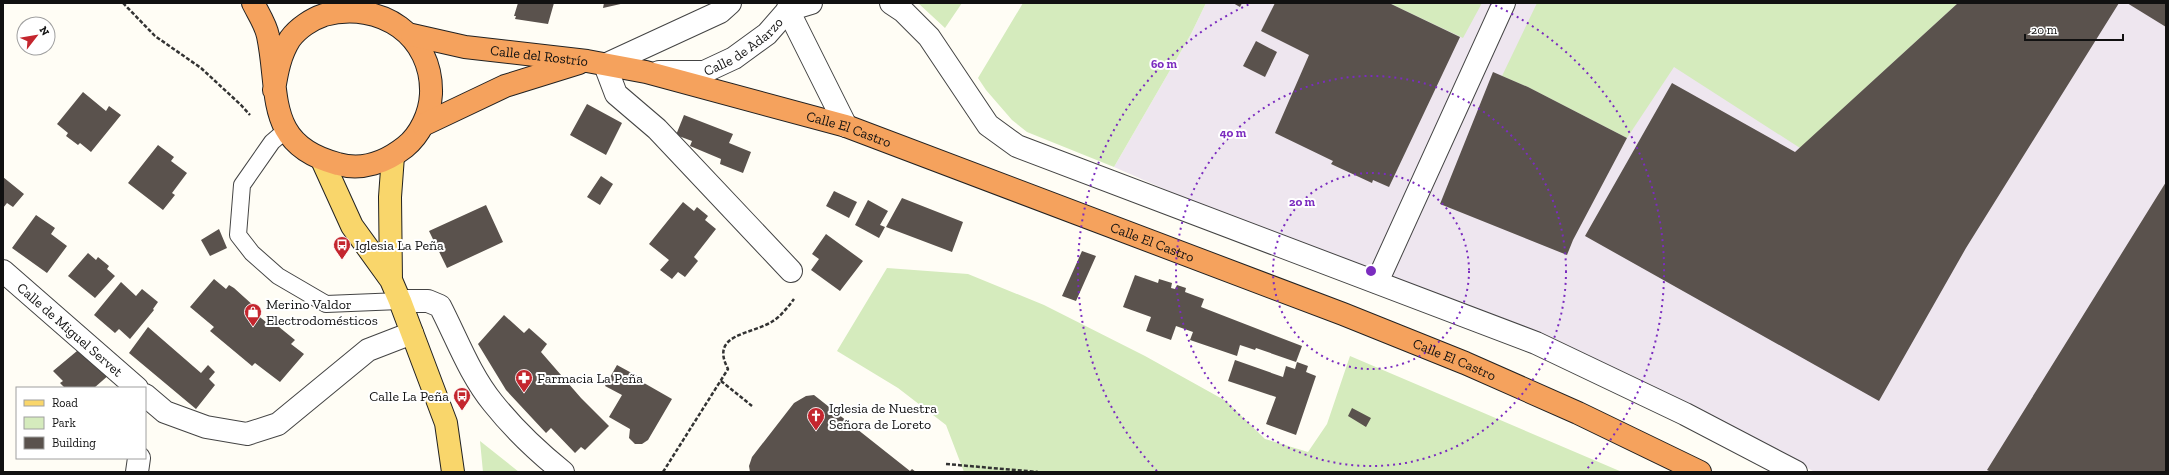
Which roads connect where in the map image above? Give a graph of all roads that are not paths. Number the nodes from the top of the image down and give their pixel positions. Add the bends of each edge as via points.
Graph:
1 (253, 3) edge
2 (730, 3) edge
3 (810, 3) edge
4 (873, 3) edge
5 (1504, 3) edge
6 (334, 6) edge
7 (788, 7) edge
8 (897, 7) edge
9 (412, 35) junction
10 (596, 63) junction
11 (646, 72) junction
12 (274, 90) junction
13 (423, 125) junction
14 (846, 126) junction
15 (279, 136) junction
16 (393, 156) junction
17 (322, 160) junction
18 (3, 271) edge
19 (791, 271) dead end
20 (391, 280) junction
21 (1377, 282) junction
22 (400, 301) junction
23 (412, 332) junction
24 (134, 387) edge
25 (146, 397) edge
26 (139, 459) edge
27 (137, 472) edge
28 (453, 472) edge
29 (563, 472) edge
30 (1700, 472) edge
31 (1796, 472) edge

1 - 12 highway via 268,35
2 - 10 street via 720,12
3 - 7 street
4 - 8 street
5 - 21 street
6 - 9 highway via 366,9 391,18
6 - 12 highway via 312,19 291,38 278,62
7 - 11 street, Calle de Adarzo via 767,34 734,58 704,72
7 - 14 street, Calle de Adarzo
8 - 21 street via 929,37 988,125 1017,146
9 - 10 highway, Calle del Rostrío via 465,47
9 - 13 highway via 425,55 432,79 431,103
10 - 11 highway, Calle El Castro
10 - 13 highway, Calle del Rostrío via 505,86
10 - 19 street via 616,94 657,129
11 - 14 highway, Calle El Castro
12 - 15 highway
13 - 16 highway via 410,143
14 - 30 highway, Calle El Castro via 1343,314 1465,363 1578,413
15 - 17 highway
15 - 22 lane via 242,185 238,235 252,254 278,276 326,304
16 - 17 highway via 370,165 346,167
16 - 20 main road via 390,197
17 - 20 main road via 352,226
18 - 24 street, Calle de Miguel Servet
20 - 22 main road
21 - 31 street via 1536,343 1685,414
22 - 23 main road
22 - 29 street via 428,301 440,306 464,357 492,403 542,456
23 - 25 street, Calle de Miguel Servet via 368,350 278,424 247,434 206,427 165,412
23 - 28 main road via 446,423
26 - 27 street

